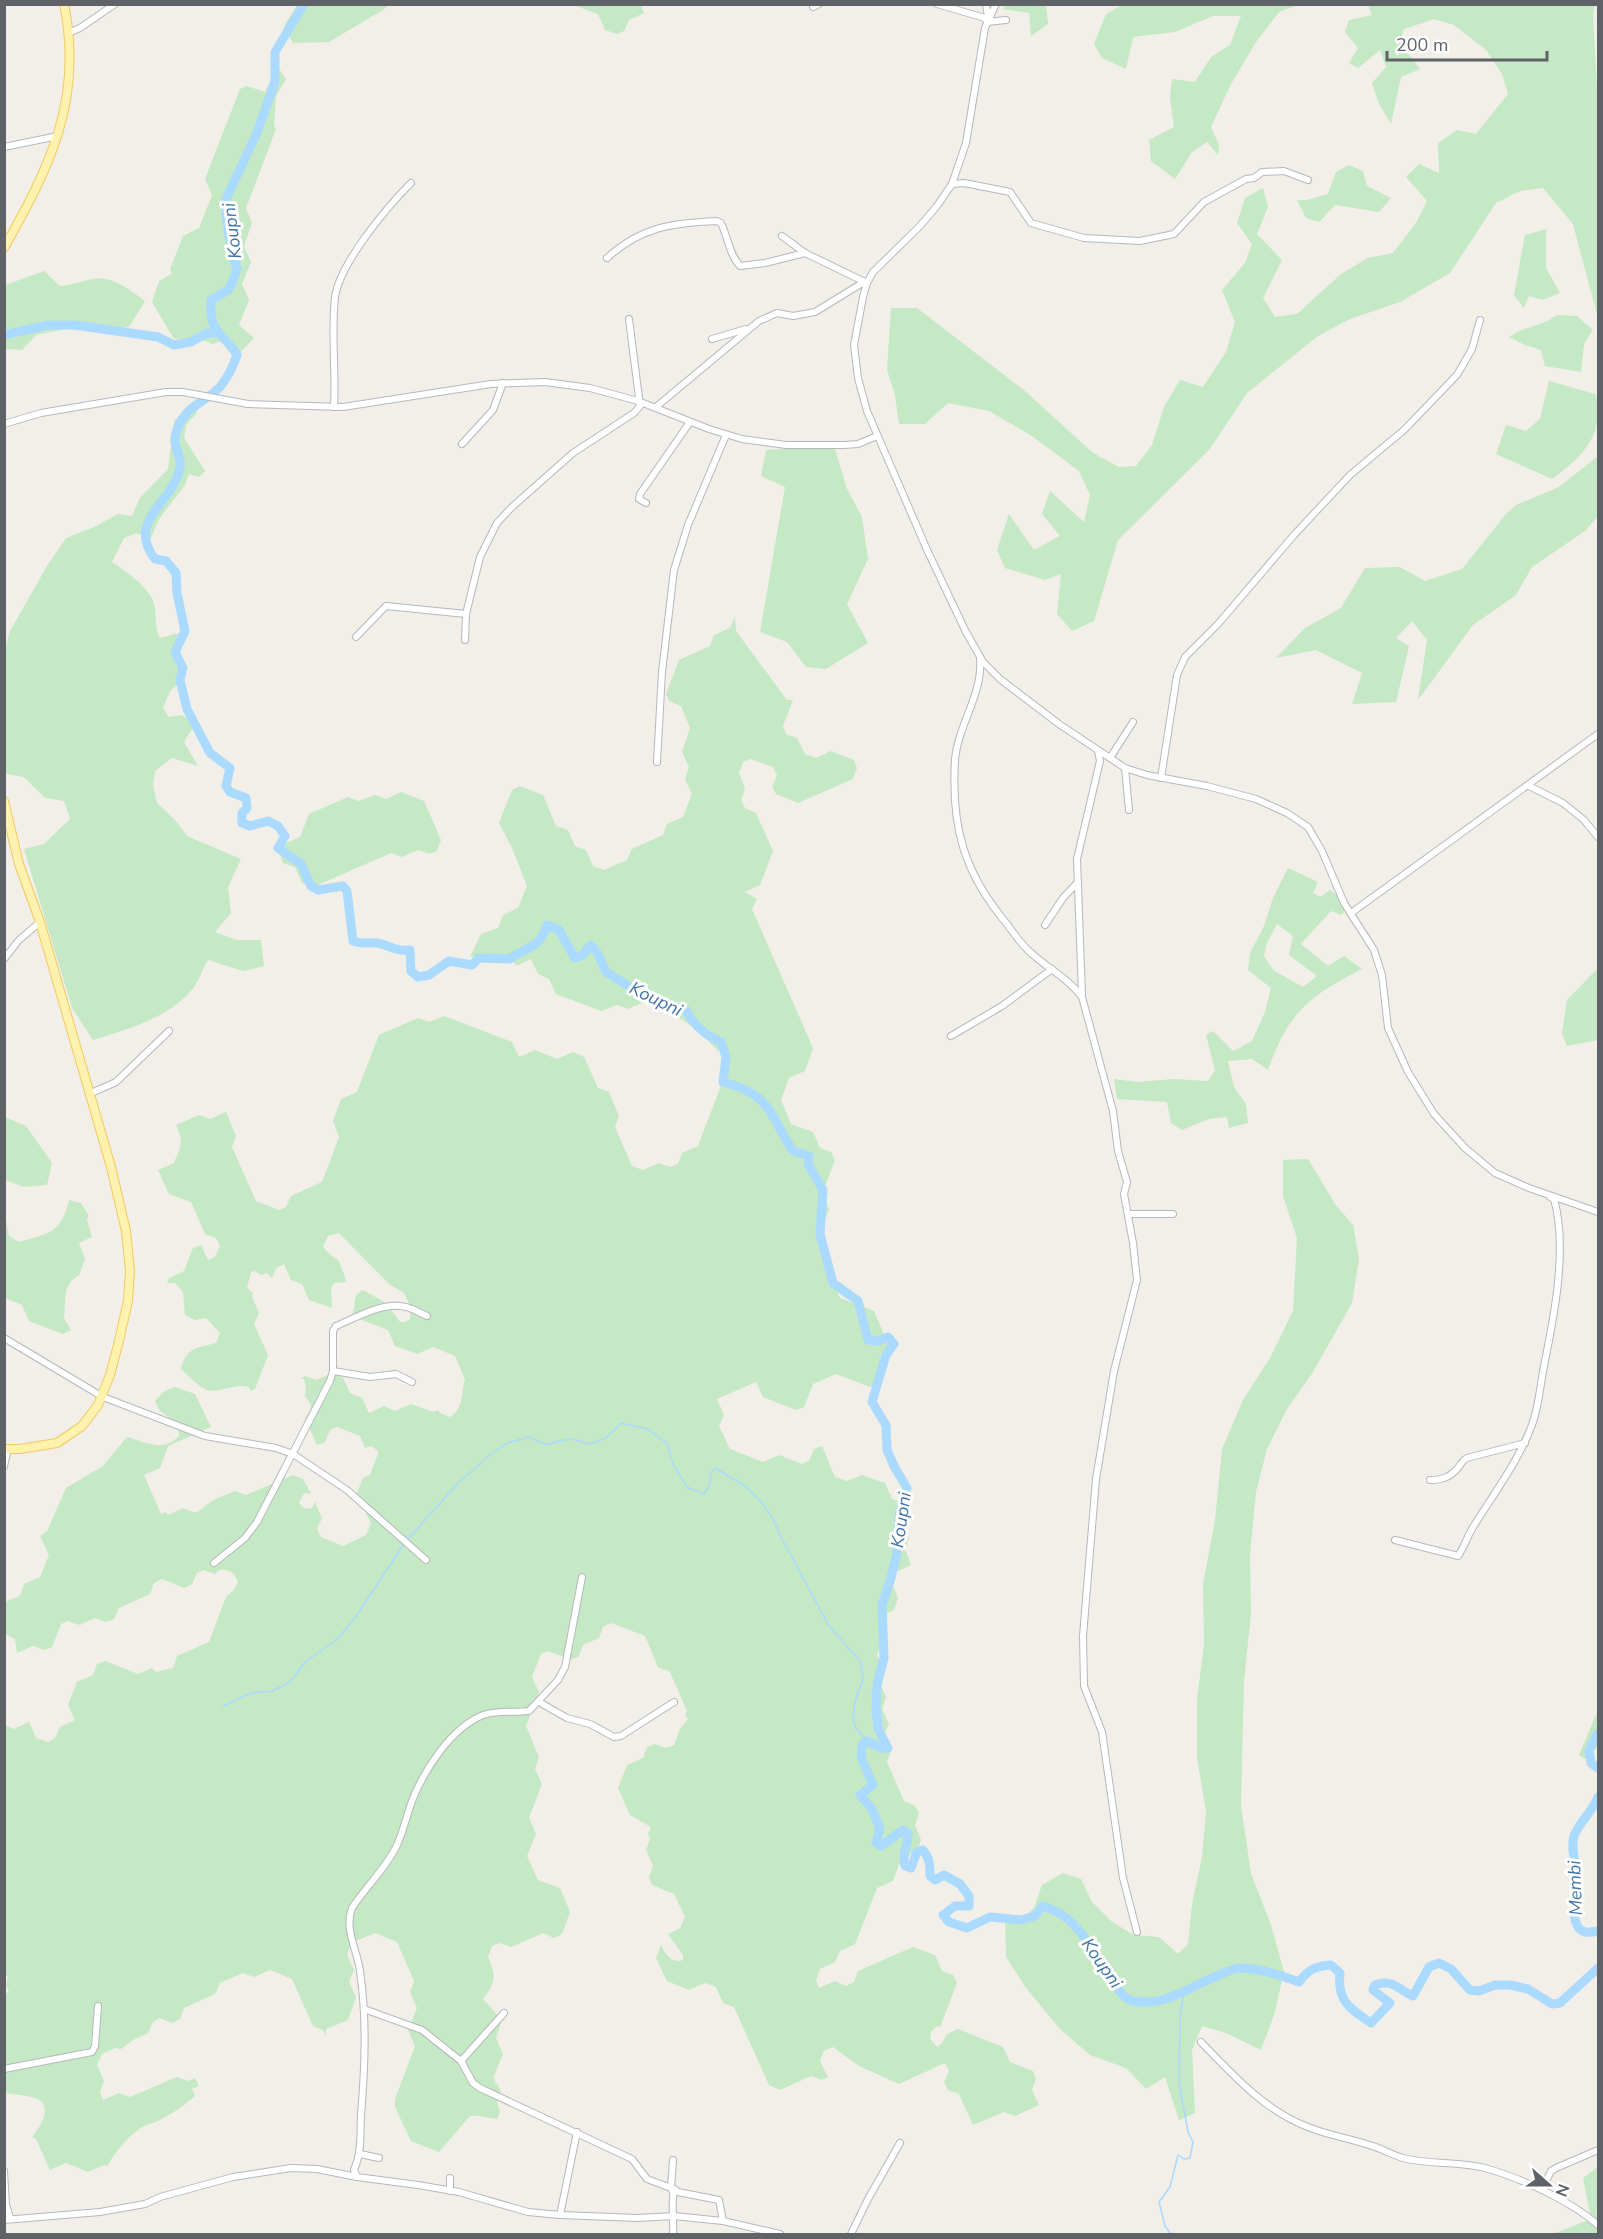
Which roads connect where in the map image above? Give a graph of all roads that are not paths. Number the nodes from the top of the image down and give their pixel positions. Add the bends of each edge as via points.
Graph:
1 (64, 4) edge
2 (115, 4) edge
3 (938, 4) edge
4 (986, 4) edge
5 (996, 4) edge
6 (988, 20) junction
7 (1006, 20) dead end
8 (68, 33) junction
9 (58, 136) junction
10 (4, 147) edge
11 (1308, 180) dead end
12 (411, 183) dead end
13 (952, 184) junction
14 (782, 236) dead end
15 (4, 248) edge
16 (805, 253) junction
17 (607, 258) dead end
18 (865, 282) junction
19 (629, 319) dead end
20 (1480, 320) dead end
21 (747, 329) junction
22 (712, 339) dead end
23 (503, 383) junction
24 (640, 402) junction
25 (334, 407) junction
26 (656, 407) junction
27 (690, 422) junction
28 (4, 424) edge
29 (726, 435) junction
30 (877, 436) junction
31 (462, 444) dead end
32 (646, 503) dead end
33 (466, 614) junction
34 (356, 637) dead end
35 (465, 640) dead end
36 (977, 653) junction
37 (1133, 722) dead end
38 (1599, 734) edge
39 (1098, 750) junction
40 (1110, 758) junction
41 (657, 762) dead end
42 (1125, 768) junction
43 (1161, 777) junction
44 (1529, 786) junction
45 (4, 801) edge
46 (1129, 810) dead end
47 (1599, 837) edge
48 (1078, 882) junction
49 (1351, 913) junction
50 (40, 922) junction
51 (1045, 925) dead end
52 (4, 959) edge
53 (1052, 969) junction
54 (1082, 997) junction
55 (169, 1031) dead end
56 (951, 1036) dead end
57 (90, 1094) junction
58 (1546, 1195) junction
59 (1599, 1212) edge
60 (1128, 1214) junction
61 (1173, 1214) dead end
62 (427, 1316) dead end
63 (4, 1338) edge
64 (333, 1371) junction
65 (411, 1382) dead end
66 (103, 1397) junction
67 (1525, 1443) junction
68 (6, 1449) edge
69 (293, 1454) junction
70 (4, 1466) edge
71 (1430, 1480) dead end
72 (1395, 1540) dead end
73 (426, 1560) dead end
74 (214, 1563) dead end
75 (582, 1577) dead end
76 (539, 1702) junction
77 (674, 1702) dead end
78 (1137, 1932) dead end
79 (98, 2006) dead end
80 (364, 2009) junction
81 (504, 2013) dead end
82 (1201, 2042) dead end
83 (461, 2061) junction
84 (4, 2069) edge
85 (577, 2132) junction
86 (900, 2143) dead end
87 (1599, 2150) edge
88 (360, 2154) junction
89 (379, 2158) dead end
90 (673, 2160) dead end
91 (4, 2171) edge
92 (357, 2177) junction
93 (450, 2178) dead end
94 (672, 2188) junction
95 (1542, 2190) junction
96 (450, 2191) junction
97 (560, 2215) junction
98 (674, 2216) junction
99 (7, 2219) edge
100 (723, 2221) junction
101 (1599, 2225) edge
102 (769, 2234) edge
103 (673, 2235) edge
104 (780, 2235) edge
105 (852, 2235) edge

1 - 8 main road
2 - 8 street
3 - 6 street
4 - 6 street
5 - 6 street
6 - 7 street
6 - 13 street via 966,143
8 - 9 main road via 68,82
9 - 10 street
9 - 15 main road via 33,198
11 - 13 street via 1284,171 1262,172 1204,202 1174,234 1126,242 1084,238 1031,223 1010,192
12 - 25 street via 357,249 335,294
13 - 18 street via 919,227
14 - 16 street
16 - 17 street via 740,266 717,221 663,226 622,244
16 - 18 street
18 - 21 street via 815,312 793,316 777,313
18 - 30 street via 856,329 855,362
19 - 24 street
20 - 43 street via 1472,349 1457,375 1404,430 1350,475 1185,657 1177,675
21 - 22 street
21 - 26 street
23 - 24 street via 566,384
23 - 25 street
23 - 31 street via 493,410
24 - 26 street
24 - 33 street via 638,410 573,453 497,523 480,557
25 - 28 street via 248,404 183,392 41,413
26 - 27 street
27 - 29 street
27 - 32 street via 640,494 639,500
29 - 30 street via 811,446 850,445
29 - 41 street via 688,525 674,570
30 - 36 street
33 - 34 street via 386,606
33 - 35 street
36 - 39 street via 1000,679
36 - 53 street via 980,675 956,756 956,806 964,855 993,908 1029,951
37 - 40 street
38 - 44 street
39 - 40 street
39 - 48 street via 1100,761 1077,859
40 - 42 street
42 - 43 street
42 - 46 street
43 - 49 street via 1243,795 1302,821 1317,841
44 - 47 street via 1563,803
44 - 49 street
45 - 50 main road via 19,864
48 - 51 street
48 - 54 street
49 - 58 street via 1374,950 1385,1015 1394,1042 1426,1103 1456,1140 1487,1167
50 - 52 street
50 - 57 main road
53 - 54 street
53 - 56 street via 1002,1006
54 - 60 street via 1113,1111 1127,1182 1124,1194
55 - 57 street via 116,1082
57 - 66 main road via 116,1189 130,1260 125,1315
58 - 59 street
58 - 67 street via 1555,1203 1559,1260 1551,1335
60 - 61 street
60 - 78 street via 1137,1280 1114,1371 1096,1479 1083,1658 1084,1686 1102,1732 1123,1878
62 - 64 street via 394,1306 336,1326
63 - 66 street
64 - 65 street via 370,1377 396,1374
64 - 69 street
66 - 68 main road via 82,1426 57,1443
66 - 69 street via 204,1436
67 - 71 street via 1464,1459 1445,1479
67 - 72 street via 1458,1556
68 - 70 street
69 - 73 street via 347,1490
69 - 74 street via 251,1530
75 - 76 street via 565,1667
76 - 77 street via 614,1737
76 - 80 street via 528,1711 485,1714 463,1727 424,1778 393,1853 349,1917
79 - 84 street via 92,2052
80 - 83 street via 413,2025
80 - 88 street via 366,2066
81 - 83 street
82 - 95 street via 1242,2084 1284,2116 1308,2128 1401,2158 1485,2168
83 - 85 street via 480,2088
85 - 94 street via 632,2159 647,2179
85 - 97 street
86 - 105 street
87 - 95 street via 1551,2171
88 - 89 street
88 - 92 street via 354,2170
90 - 94 street
91 - 99 street
92 - 96 street
92 - 99 street via 291,2168 233,2177 145,2204 100,2212
93 - 96 street
94 - 98 street
94 - 100 street via 719,2200
95 - 101 street via 1582,2211
96 - 97 street via 528,2212
97 - 98 street
98 - 100 street
98 - 103 street
100 - 102 street
102 - 104 street

